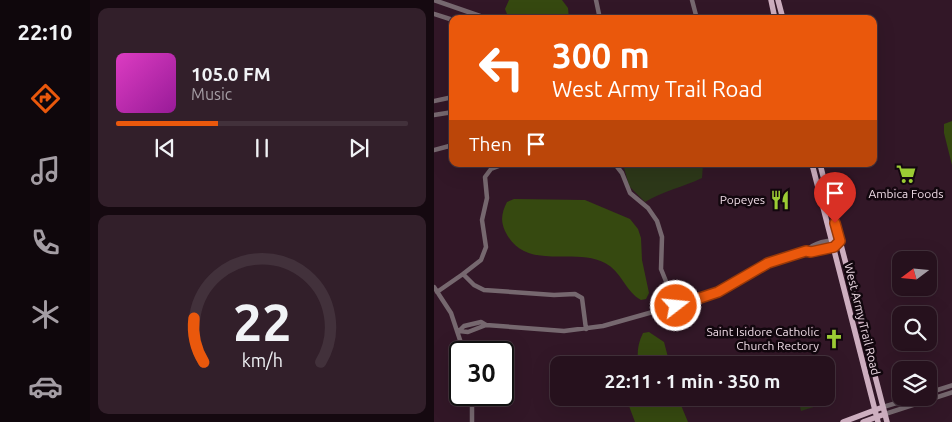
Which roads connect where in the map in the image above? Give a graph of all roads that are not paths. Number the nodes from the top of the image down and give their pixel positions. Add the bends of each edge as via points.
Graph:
1 (434, 0) edge
2 (596, 0) edge
3 (692, 0) edge
4 (771, 0) edge
5 (778, 0) edge
6 (434, 14) edge
7 (477, 15) edge
8 (599, 15) edge
9 (696, 15) edge
10 (774, 15) edge
11 (782, 15) edge
12 (449, 19) edge
13 (449, 98) edge
14 (434, 101) edge
15 (449, 113) edge
16 (434, 115) edge
17 (449, 146) edge
18 (434, 150) edge
19 (496, 167) edge
20 (617, 167) edge
21 (813, 167) edge
22 (821, 167) edge
23 (832, 240) junction
24 (840, 241) junction
25 (834, 247) junction
26 (806, 251) junction
27 (463, 274) junction
28 (434, 287) edge
29 (438, 292) junction
30 (676, 306) junction
31 (586, 329) junction
32 (459, 331) junction
33 (461, 341) edge
34 (952, 385) edge
35 (937, 390) edge
36 (952, 392) edge
37 (892, 405) edge
38 (472, 406) edge
39 (884, 407) junction
40 (875, 410) junction
41 (885, 414) junction
42 (877, 420) edge
43 (472, 422) edge
44 (843, 422) edge
45 (863, 422) edge
46 (887, 422) edge

1 - 7 street
2 - 8 street
3 - 9 street
4 - 10 main road
5 - 11 main road
6 - 12 street
13 - 14 street
15 - 16 street
17 - 18 street
19 - 27 street via 485,177 487,198 482,220 486,247 481,260
20 - 30 street via 630,193 648,208 657,222 662,237 661,269
21 - 23 main road, West Army Trail Road
22 - 24 main road, West Army Trail Road
23 - 24 street
23 - 25 main road, West Army Trail Road
23 - 26 street via 811,246
24 - 25 street
24 - 39 main road, West Army Trail Road
25 - 26 street
25 - 40 main road, West Army Trail Road
26 - 30 street via 768,263 711,295
27 - 29 street
27 - 31 street via 474,286 484,290 579,295
28 - 29 street
29 - 32 street
30 - 31 street
31 - 32 street via 556,331 486,325 468,332
32 - 33 street
34 - 35 street
36 - 41 street
37 - 39 street
38 - 43 street
39 - 40 main road
39 - 41 main road, West Army Trail Road
40 - 42 main road, West Army Trail Road
40 - 44 main road
41 - 42 main road
41 - 46 main road, West Army Trail Road
42 - 45 main road

